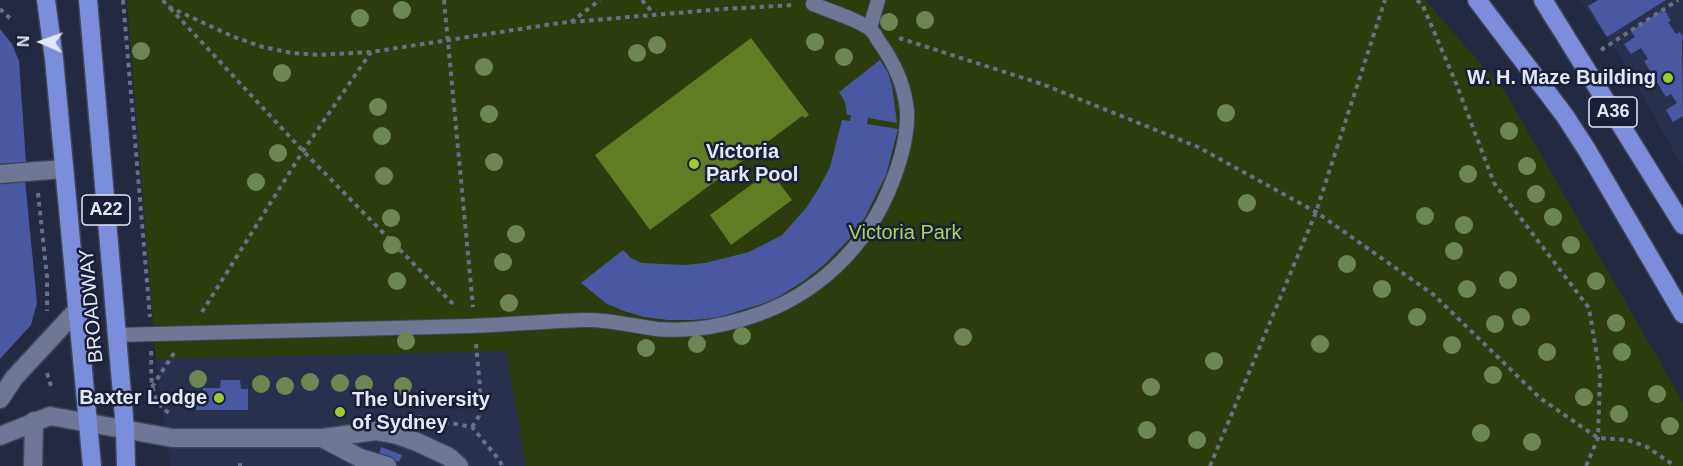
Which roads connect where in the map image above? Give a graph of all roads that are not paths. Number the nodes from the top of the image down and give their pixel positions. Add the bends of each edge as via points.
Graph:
1 (46, 0) edge
2 (87, 0) edge
3 (878, 0) edge
4 (1477, 0) edge
5 (1543, 0) edge
6 (813, 4) road end
7 (870, 28) junction
8 (64, 169) junction
9 (0, 174) edge
10 (1683, 225) edge
11 (77, 310) junction
12 (1683, 314) edge
13 (117, 335) junction
14 (0, 399) edge
15 (34, 421) junction
16 (87, 423) junction
17 (125, 429) junction
18 (0, 436) edge
19 (322, 438) junction
20 (33, 466) edge
21 (92, 466) edge
22 (126, 466) edge
23 (387, 466) edge
24 (459, 466) edge

1 - 8 highway, BROADWAY / A22
2 - 13 highway, BROADWAY / A22
3 - 7 lane
4 - 12 highway, A36 via 1565,116
5 - 10 highway, A36
6 - 7 lane
7 - 13 lane via 893,62 902,83 907,112 906,138 891,186 860,242 838,266 797,296 769,310 731,323 677,330 589,320
8 - 9 street
8 - 11 highway, BROADWAY / A22
11 - 14 street via 14,378
11 - 16 highway, BROADWAY / A22
13 - 17 highway, BROADWAY / A22
15 - 16 street via 50,416
15 - 18 street
15 - 20 street
16 - 17 street
16 - 21 highway, A22
17 - 19 street via 173,438
17 - 22 highway, A22
19 - 23 street via 360,458
19 - 24 street via 376,431 397,435 449,457

